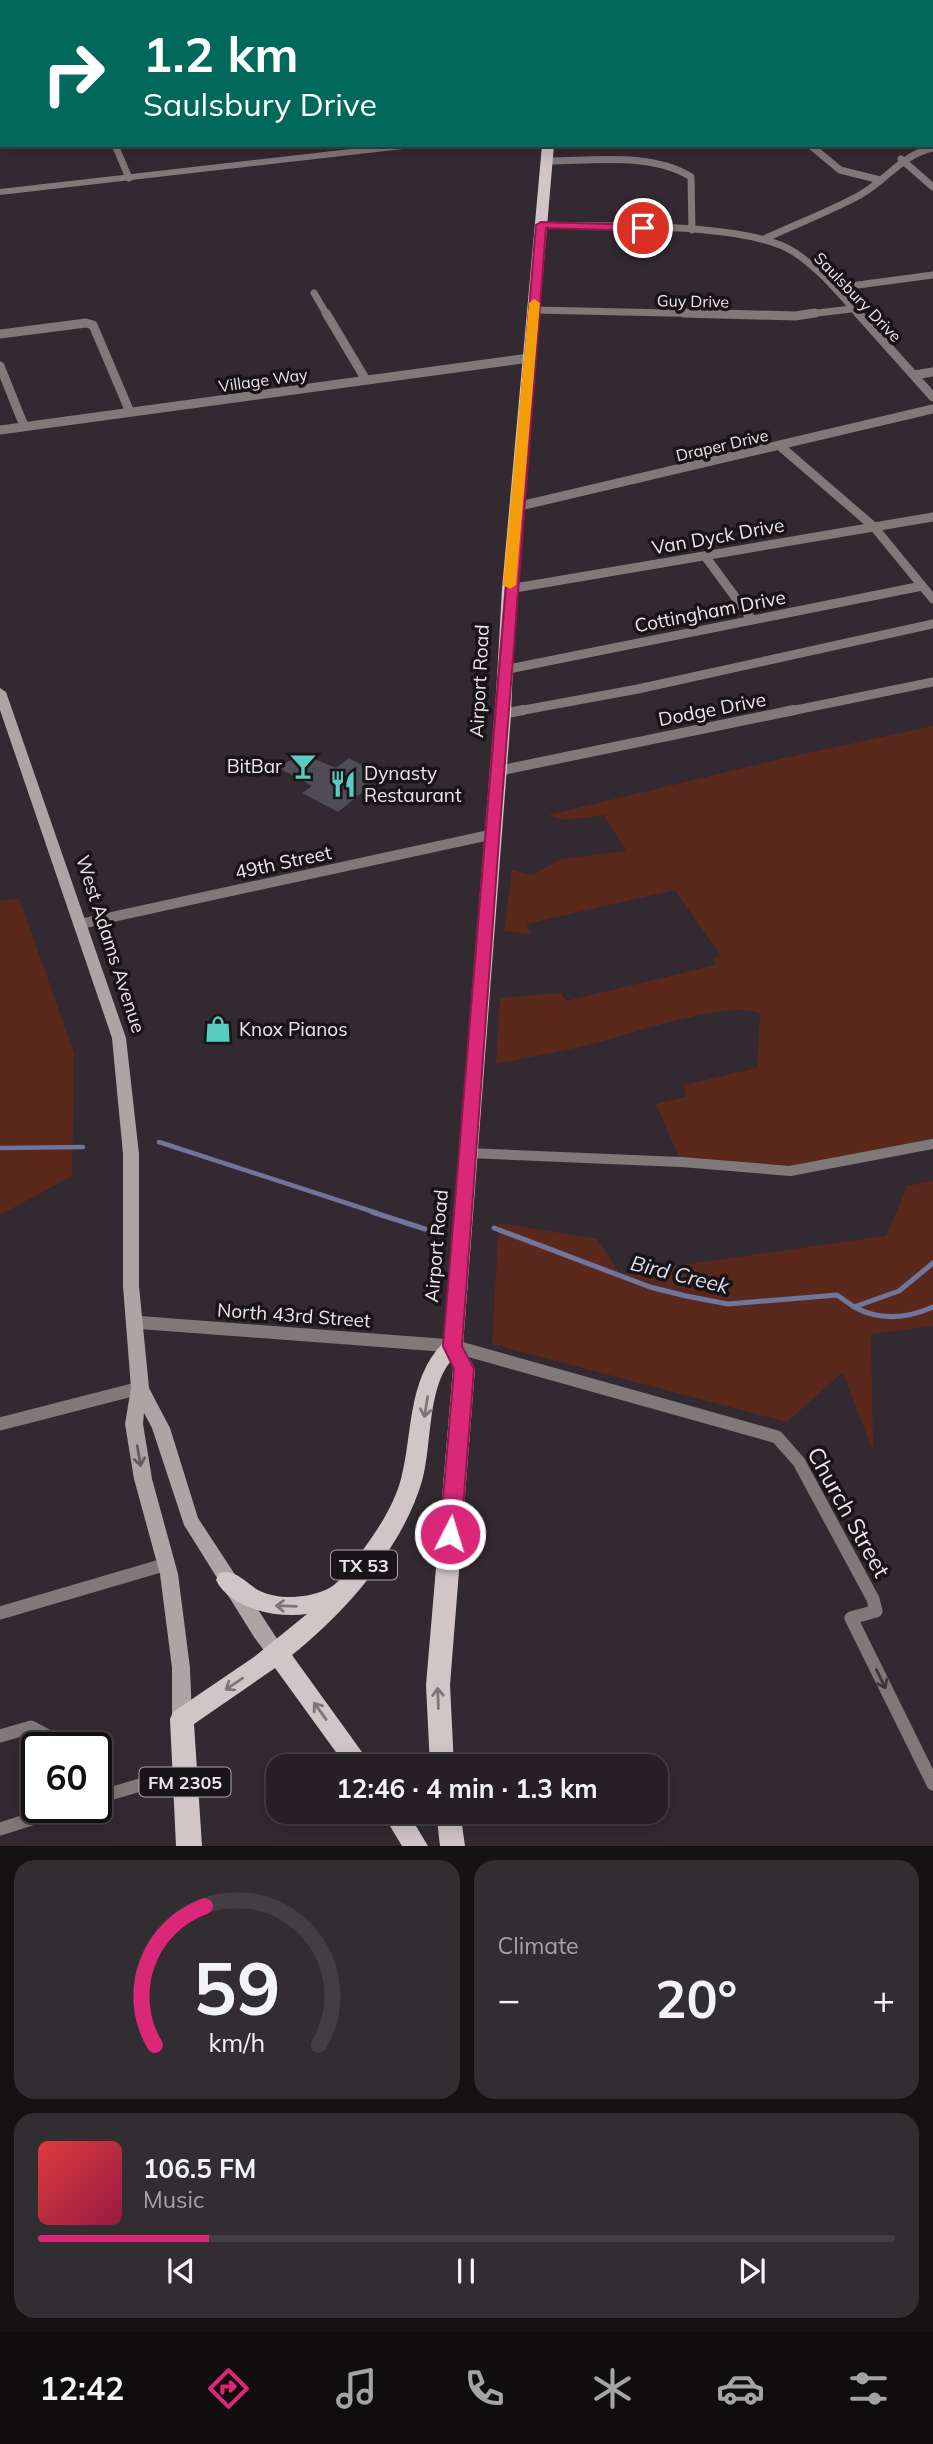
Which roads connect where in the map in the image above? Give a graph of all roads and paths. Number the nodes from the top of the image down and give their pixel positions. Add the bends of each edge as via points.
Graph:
1 (116, 147) edge
2 (395, 147) edge
3 (812, 147) edge
4 (933, 148) edge
5 (547, 153) edge
6 (901, 159) junction
7 (129, 178) junction
8 (880, 180) junction
9 (933, 187) edge
10 (0, 192) edge
11 (541, 225) junction
12 (692, 230) junction
13 (764, 239) junction
14 (933, 275) edge
15 (835, 289) junction
16 (314, 293) dead end
17 (852, 309) junction
18 (534, 310) junction
19 (0, 334) edge
20 (529, 358) junction
21 (0, 366) edge
22 (933, 372) edge
23 (914, 375) junction
24 (366, 380) junction
25 (933, 397) edge
26 (933, 409) edge
27 (130, 412) junction
28 (24, 426) junction
29 (0, 430) edge
30 (780, 446) junction
31 (516, 507) junction
32 (933, 517) edge
33 (874, 527) junction
34 (705, 556) junction
35 (922, 586) junction
36 (509, 589) junction
37 (933, 599) edge
38 (752, 620) junction
39 (933, 624) edge
40 (504, 670) junction
41 (933, 682) edge
42 (0, 692) edge
43 (503, 714) junction
44 (498, 771) junction
45 (494, 834) junction
46 (80, 924) junction
47 (933, 1144) edge
48 (468, 1153) junction
49 (133, 1322) junction
50 (453, 1346) junction
51 (141, 1388) junction
52 (0, 1424) edge
53 (167, 1564) junction
54 (228, 1580) junction
55 (347, 1588) junction
56 (0, 1613) edge
57 (278, 1654) junction
58 (182, 1719) junction
59 (41, 1732) edge
60 (0, 1736) edge
61 (351, 1754) edge
62 (441, 1754) edge
63 (184, 1772) junction
64 (933, 1784) edge
65 (112, 1793) edge
66 (21, 1822) edge
67 (402, 1824) edge
68 (450, 1824) edge
69 (0, 1829) edge
70 (189, 1846) edge
71 (416, 1846) edge
72 (453, 1846) edge

1 - 7 street
2 - 7 street
3 - 8 street via 840,170
4 - 6 street
5 - 11 main road, Airport Road
5 - 12 street via 684,170 691,177
6 - 8 street
6 - 9 street
7 - 10 street
8 - 13 street
11 - 12 street, Saulsbury Drive
11 - 18 main road, Airport Road
12 - 13 street, Saulsbury Drive
13 - 15 street, Saulsbury Drive via 794,252
14 - 15 street
15 - 17 street, Saulsbury Drive
16 - 24 street
17 - 18 street, Guy Drive via 795,316
17 - 23 street, Saulsbury Drive
18 - 20 main road, Airport Road
19 - 27 street via 93,325
20 - 24 street, Village Way
20 - 31 main road, Airport Road
21 - 28 street
22 - 23 street
23 - 25 street, Saulsbury Drive
24 - 27 street, Village Way
26 - 30 street, Draper Drive
27 - 28 street, Village Way
28 - 29 street, Village Way
30 - 31 street, Draper Drive
30 - 33 street
31 - 36 main road, Airport Road
32 - 33 street, Van Dyck Drive
33 - 34 street, Van Dyck Drive
33 - 35 street
34 - 36 street, Van Dyck Drive
34 - 38 street
35 - 37 street
35 - 38 street, Cottingham Drive
36 - 40 main road, Airport Road
38 - 40 street, Cottingham Drive
39 - 43 street
40 - 43 main road, Airport Road
41 - 44 street, Dodge Drive
42 - 46 main road, West Adams Avenue / FM 2305
43 - 44 main road, Airport Road
44 - 45 main road, Airport Road
45 - 46 street, 49th Street
45 - 48 main road, Airport Road
46 - 49 main road, West Adams Avenue / FM 2305 via 119,1038 130,1134
47 - 48 street via 790,1171
48 - 50 main road, Airport Road
49 - 50 street, North 43rd Street
49 - 51 main road, West Adams Avenue / FM 2305
50 -> 55 main road, TX 53 via 435,1367 429,1386 410,1483 381,1541
62 -> 50 main road, Airport Road via 438,1685 464,1369
50 -> 64 street, Church Street via 777,1437 799,1462 873,1600 876,1611 851,1618
51 - 52 street
51 -> 53 main road, West Adams Avenue / FM 2305 via 134,1424 137,1452
51 - 54 main road, West Adams Avenue / FM 2305 via 161,1428 190,1520
53 - 56 street
53 - 58 main road, West Adams Avenue / FM 2305 via 181,1668
55 -> 54 main road via 314,1604 287,1607 247,1596
54 - 57 main road, West Adams Avenue / FM 2305
55 - 57 main road, TX 53
57 -> 58 main road, TX 53
61 -> 57 main road
58 - 63 main road, West Adams Avenue / FM 2305
59 - 60 street via 32,1727
63 - 65 street
63 - 70 main road, West Adams Avenue / FM 2305
66 - 69 street
67 - 71 main road
68 - 72 main road

